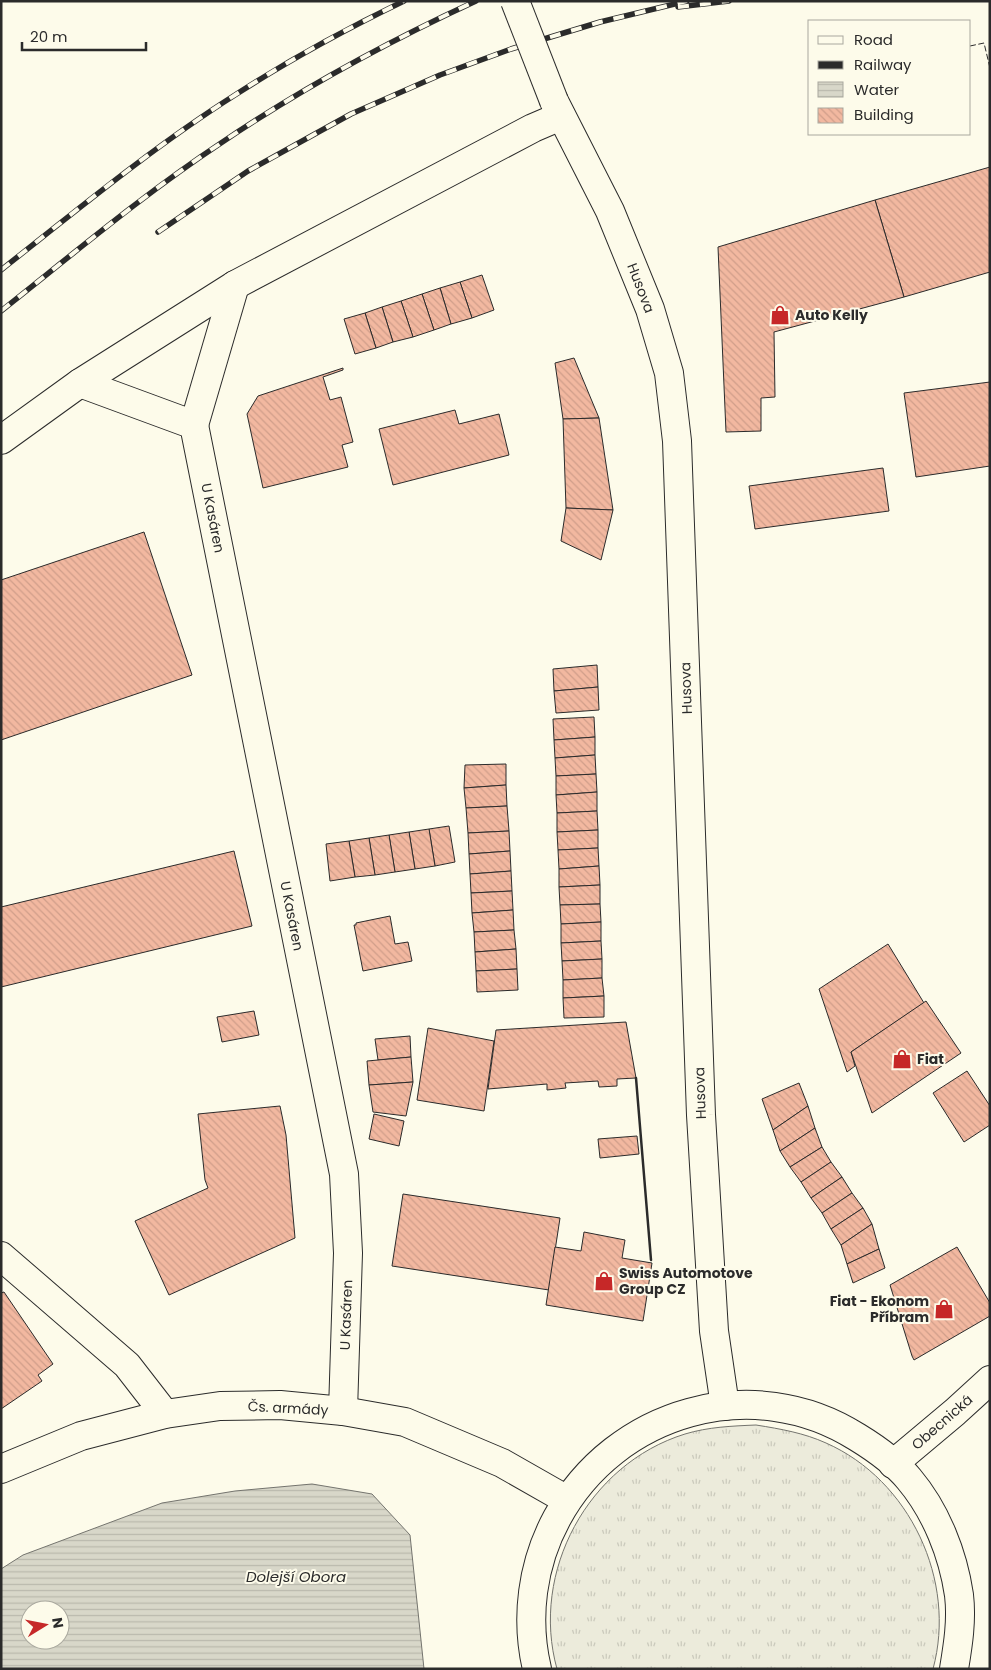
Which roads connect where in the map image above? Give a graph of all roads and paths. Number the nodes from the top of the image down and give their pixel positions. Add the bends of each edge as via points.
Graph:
1 (514, 1) edge
2 (557, 109) junction
3 (235, 285) junction
4 (80, 383) junction
5 (194, 425) junction
6 (1, 440) edge
7 (1, 1256) edge
8 (990, 1380) edge
9 (725, 1406) junction
10 (342, 1411) junction
11 (165, 1414) junction
12 (893, 1464) junction
13 (1, 1469) edge
14 (567, 1500) junction
15 (537, 1669) edge
16 (954, 1669) edge

1 - 2 street, Husova, bridge
2 - 3 street via 533,128
2 - 9 street, Husova via 610,211 650,309 669,373 678,449 700,1116 714,1331
3 - 4 street
3 - 5 street, U Kasáren
4 - 5 street
4 - 6 street
5 - 10 street, U Kasáren via 344,1174 348,1253
7 - 11 street via 127,1365
8 - 12 street, Obecnická
9 - 12 street via 786,1408 816,1417 844,1429
9 - 14 street via 694,1411 656,1424 622,1443 592,1469
10 - 11 street, Čs. armády via 280,1405 230,1406
10 - 14 street, Čs. armády via 405,1422 502,1463
11 - 13 street, Čs. armády via 80,1436
12 - 16 street via 908,1478 938,1525 951,1560 959,1596 959,1634
14 - 15 street via 548,1535 536,1572 531,1611

